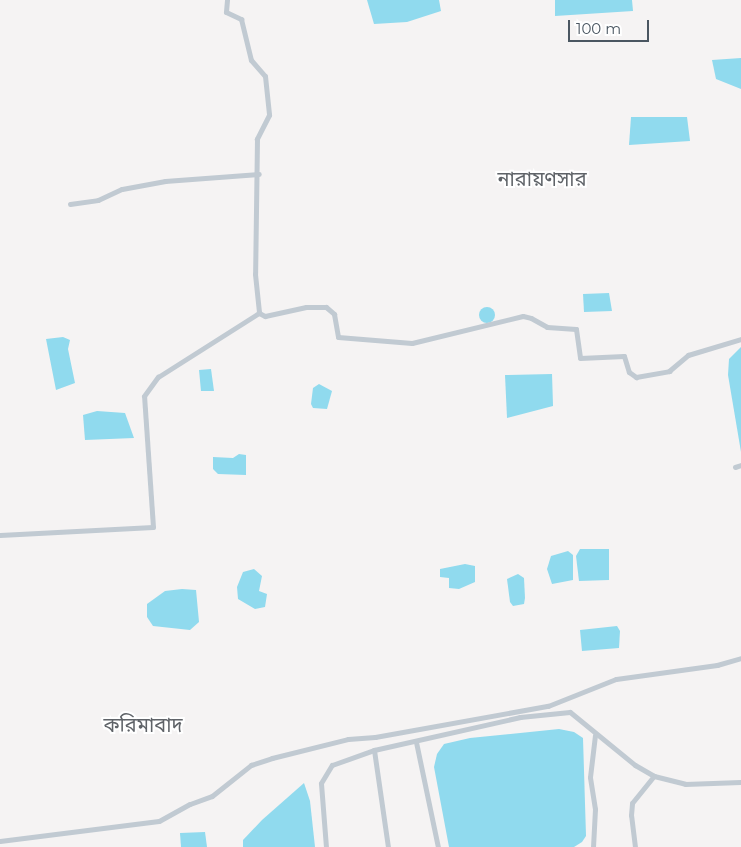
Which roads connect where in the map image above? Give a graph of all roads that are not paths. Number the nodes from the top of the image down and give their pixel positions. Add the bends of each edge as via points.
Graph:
1 (227, 0) edge
2 (259, 174) junction
3 (70, 204) dead end
4 (258, 313) junction
5 (741, 339) edge
6 (0, 535) edge
7 (741, 658) edge
8 (595, 735) junction
9 (416, 742) junction
10 (374, 750) junction
11 (654, 776) junction
12 (741, 782) edge
13 (0, 841) edge
14 (326, 847) edge
15 (388, 847) edge
16 (438, 847) edge
17 (593, 847) edge
18 (635, 847) edge

1 - 2 street via 226,12 240,19 251,60 265,76 269,115 258,134
2 - 3 street via 165,181 122,189 98,200
2 - 4 street via 255,266
4 - 5 street via 266,316 326,306 334,314 338,337 412,343 523,316 547,326 576,329 580,358 624,356 629,372 636,377 669,371 688,356
4 - 6 street via 158,377 144,396 153,526
7 - 13 street via 718,665 616,679 603,687 548,706 375,738 348,739 272,758 251,765 212,796 159,821
8 - 9 street via 567,711 520,717
8 - 11 street
8 - 17 street via 590,777 595,809
9 - 10 street
9 - 16 street
10 - 14 street via 341,759 326,773 321,792
10 - 15 street
11 - 12 street via 685,784
11 - 18 street via 632,802 630,815

